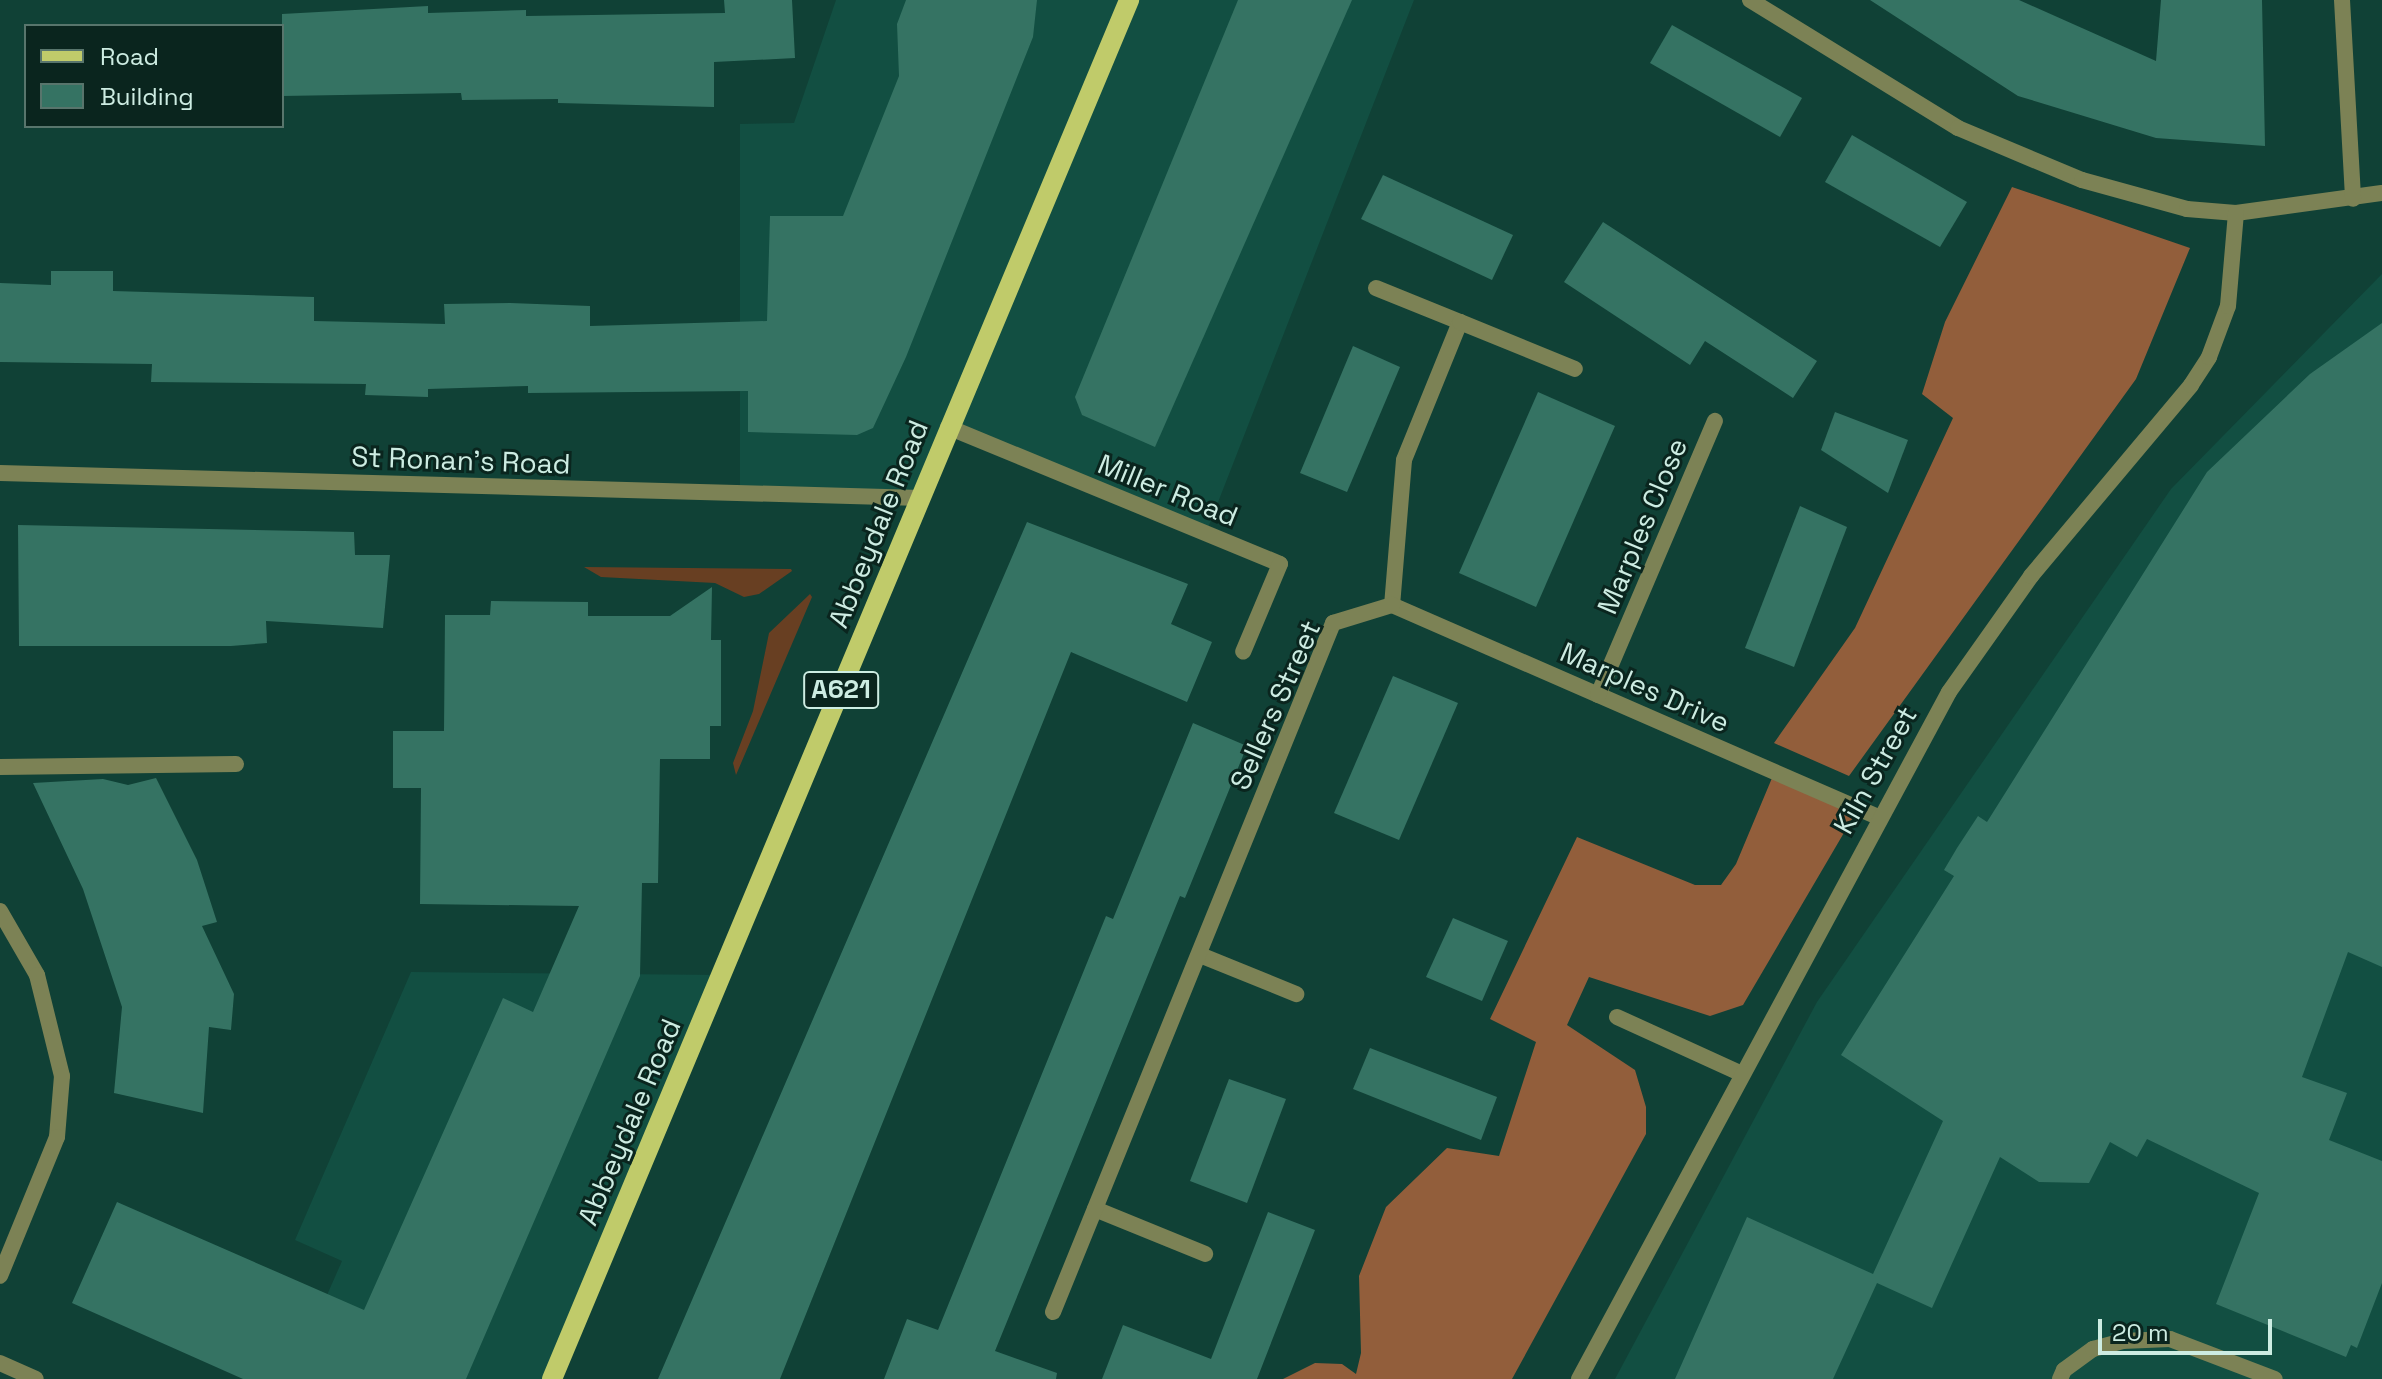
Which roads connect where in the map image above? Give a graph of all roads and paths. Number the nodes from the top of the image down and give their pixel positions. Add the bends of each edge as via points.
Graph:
1 (1129, 0) edge
2 (1750, 0) edge
3 (2342, 0) edge
4 (2382, 193) edge
5 (2353, 199) junction
6 (2236, 213) junction
7 (1376, 288) dead end
8 (1460, 322) junction
9 (1575, 369) dead end
10 (1715, 421) dead end
11 (948, 427) junction
12 (0, 473) edge
13 (921, 498) junction
14 (1392, 605) junction
15 (1243, 652) dead end
16 (1598, 695) junction
17 (236, 764) dead end
18 (0, 767) edge
19 (1878, 817) junction
20 (0, 911) edge
21 (1200, 955) junction
22 (1296, 994) dead end
23 (1617, 1017) dead end
24 (1740, 1073) junction
25 (1095, 1209) junction
26 (1205, 1254) dead end
27 (0, 1276) edge
28 (1053, 1312) dead end
29 (0, 1363) edge
30 (36, 1379) edge
31 (552, 1379) edge
32 (1579, 1379) edge
33 (2060, 1379) edge
34 (2275, 1379) edge

1 - 11 main road, Abbeydale Road / A621
2 - 6 street via 1958,128 2036,163 2162,202
3 - 5 street
4 - 5 street
5 - 6 street
6 - 19 street, Kiln Street via 2228,306 2209,357 2031,576 1949,692
7 - 8 street
8 - 9 street
8 - 14 street via 1404,460
10 - 16 street, Marples Close
11 - 13 main road, Abbeydale Road / A621
11 - 15 street, Miller Road via 1280,564
12 - 13 street, St Ronan's Road
13 - 31 main road, Abbeydale Road / A621
14 - 16 street, Marples Drive
14 - 21 street, Sellers Street via 1333,623
16 - 19 street, Marples Drive
17 - 18 street
19 - 24 street, Kiln Street
20 - 27 street via 37,975 62,1076 57,1137
21 - 22 street
21 - 25 street, Sellers Street
23 - 24 street
24 - 32 street, Kiln Street
25 - 26 street
25 - 28 street, Sellers Street
29 - 30 street
33 - 34 street via 2093,1349 2122,1341 2170,1339

